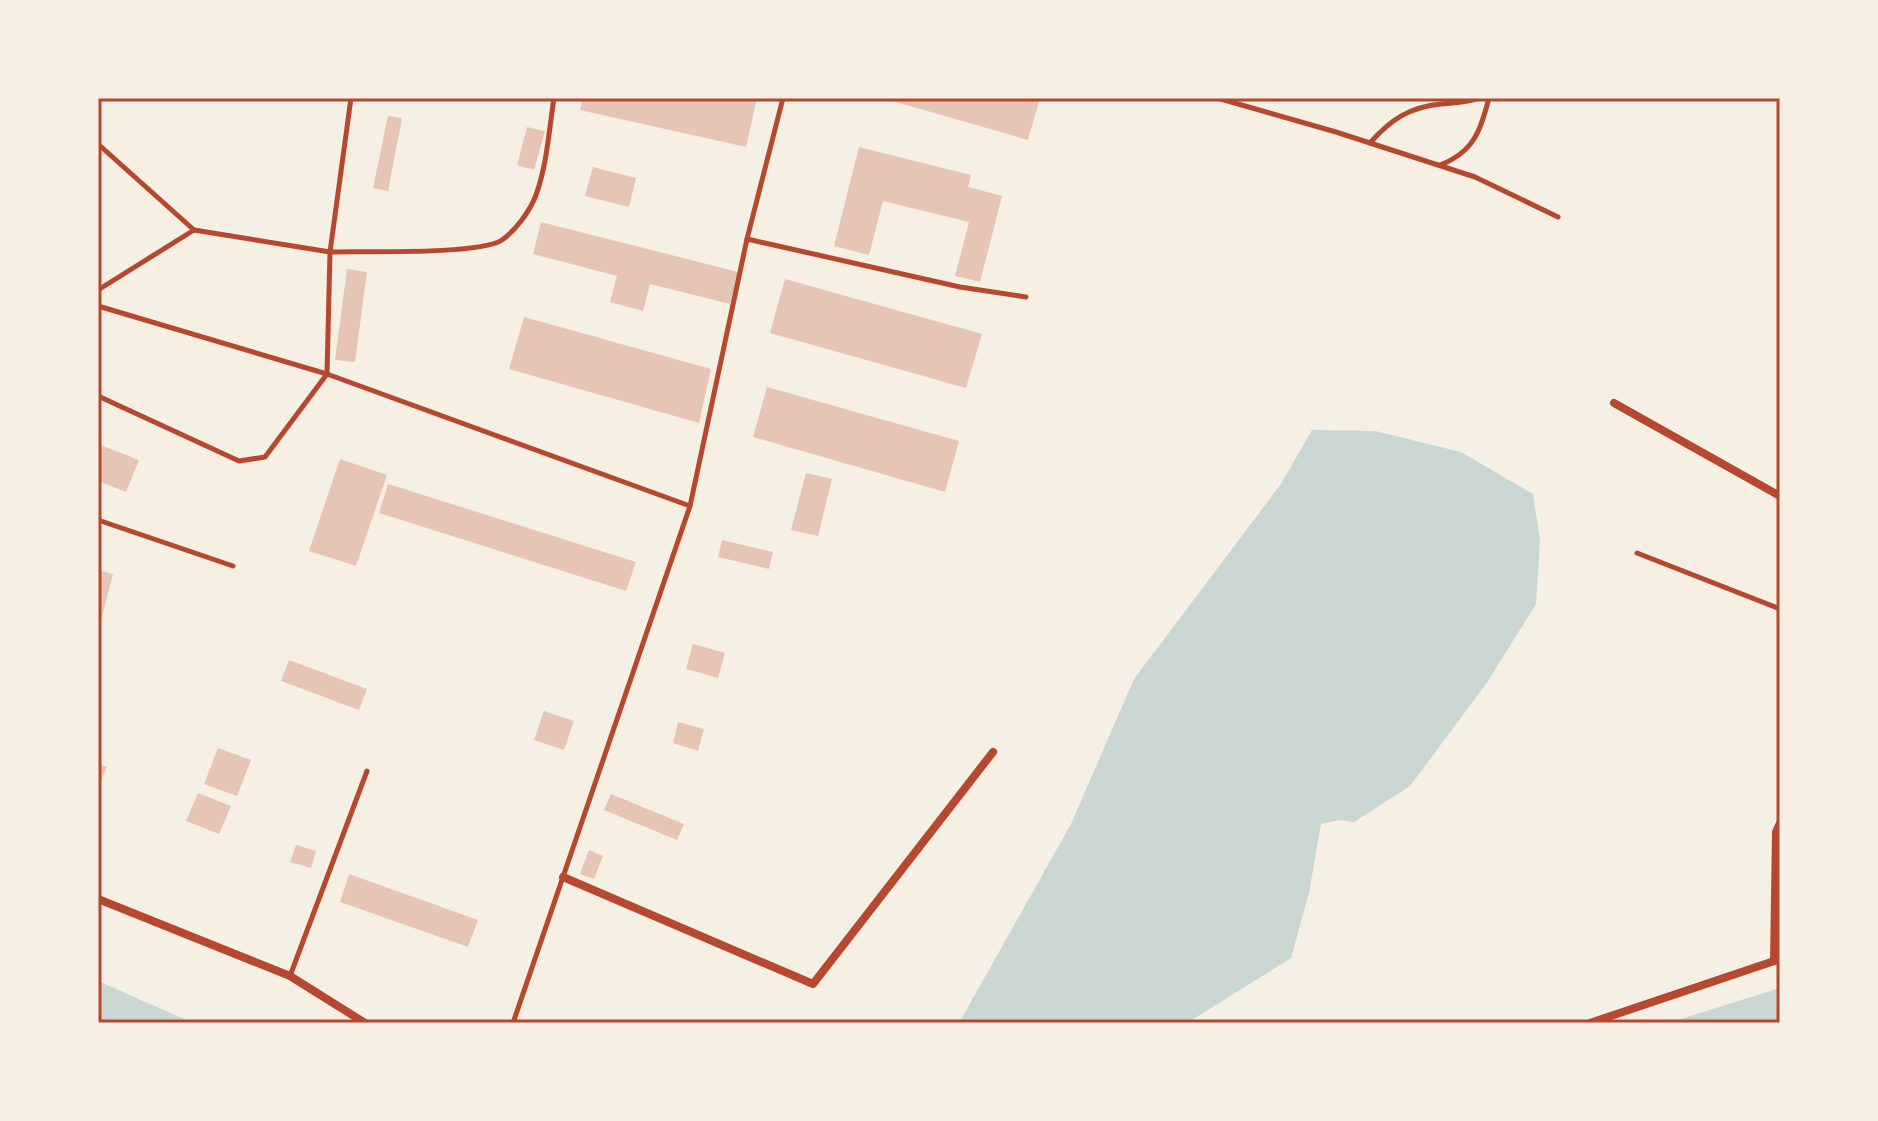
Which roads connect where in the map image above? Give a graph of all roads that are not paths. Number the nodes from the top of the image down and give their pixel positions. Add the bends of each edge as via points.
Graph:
1 (351, 98) edge
2 (554, 98) edge
3 (783, 98) edge
4 (1217, 98) edge
5 (1479, 98) edge
6 (1489, 98) edge
7 (1370, 143) junction
8 (98, 144) edge
9 (1440, 165) junction
10 (1558, 217) dead end
11 (194, 230) junction
12 (747, 239) junction
13 (330, 252) junction
14 (98, 290) edge
15 (1026, 297) dead end
16 (98, 306) edge
17 (327, 374) junction
18 (98, 396) edge
19 (1614, 403) dead end
20 (1780, 496) edge
21 (690, 506) junction
22 (98, 520) edge
23 (1637, 553) dead end
24 (233, 566) dead end
25 (1780, 609) edge
26 (993, 752) dead end
27 (367, 771) dead end
28 (1780, 823) edge
29 (563, 877) junction
30 (98, 899) edge
31 (1777, 960) edge
32 (290, 976) junction
33 (365, 1023) edge
34 (513, 1023) edge
35 (1590, 1023) edge

1 - 13 lane
2 - 13 lane via 535,199 501,241 484,247
3 - 12 lane
4 - 7 lane
5 - 7 lane via 1402,114
6 - 9 lane via 1467,149
7 - 9 lane
8 - 11 lane
9 - 10 lane
11 - 13 lane
11 - 14 lane
12 - 15 lane
12 - 21 lane
13 - 17 lane
16 - 17 lane
17 - 18 lane via 265,457 239,461
17 - 21 lane
19 - 20 street
21 - 29 lane
22 - 24 lane
23 - 25 lane
26 - 29 street via 813,984
27 - 32 lane
28 - 31 street
29 - 34 lane
30 - 32 street
31 - 35 street
32 - 33 street

